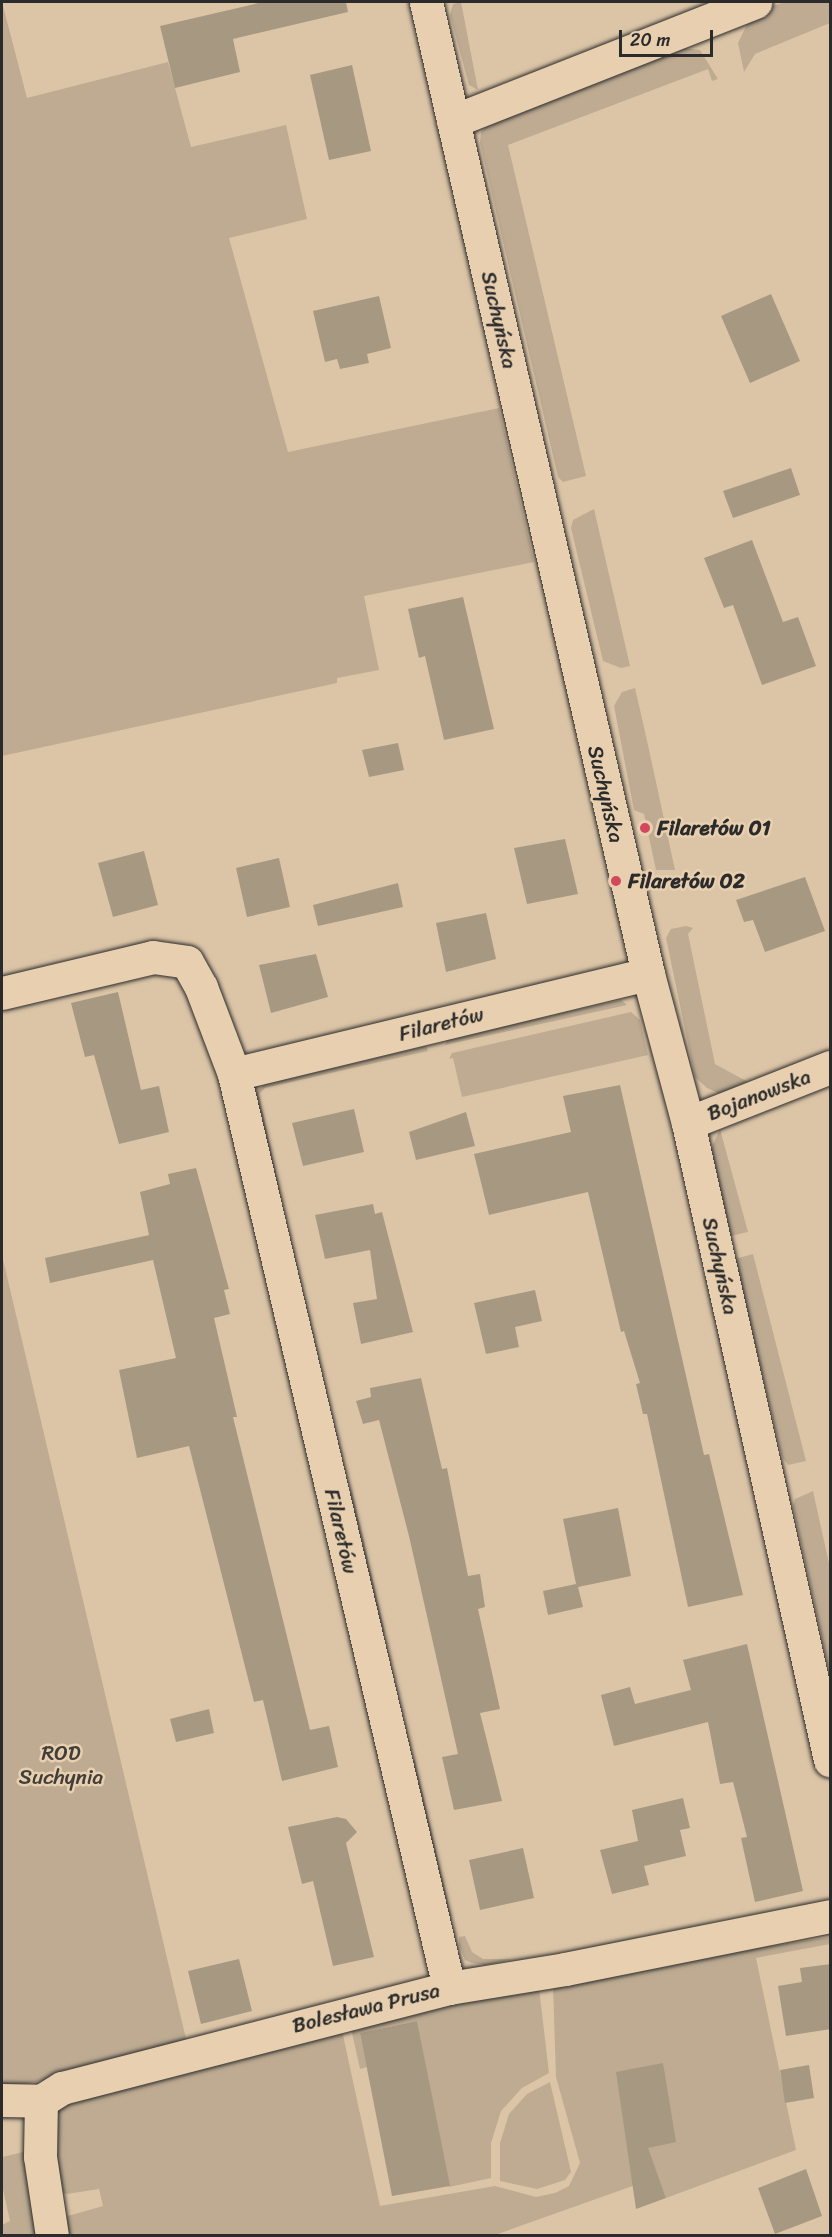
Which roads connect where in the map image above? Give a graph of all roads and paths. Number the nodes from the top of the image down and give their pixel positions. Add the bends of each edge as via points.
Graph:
1 (426, 2) edge
2 (755, 2) edge
3 (453, 121) junction
4 (648, 974) junction
5 (2, 993) edge
6 (831, 1067) edge
7 (234, 1074) junction
8 (688, 1123) junction
9 (831, 1760) edge
10 (831, 1916) edge
11 (449, 1988) junction
12 (2, 2100) edge
13 (41, 2102) junction
14 (52, 2235) edge

1 - 3 street, Suchyńska
2 - 3 street
3 - 4 street, Suchyńska
4 - 7 street, Filaretów
4 - 8 street, Suchyńska
5 - 7 street, Filaretów via 153,957 186,962 201,987
6 - 8 street, Bojanowska
7 - 11 street, Filaretów
8 - 9 street, Suchyńska
10 - 11 street, Bolesława Prusa
11 - 13 street, Bolesława Prusa via 62,2088
12 - 13 street
13 - 14 street via 39,2157

